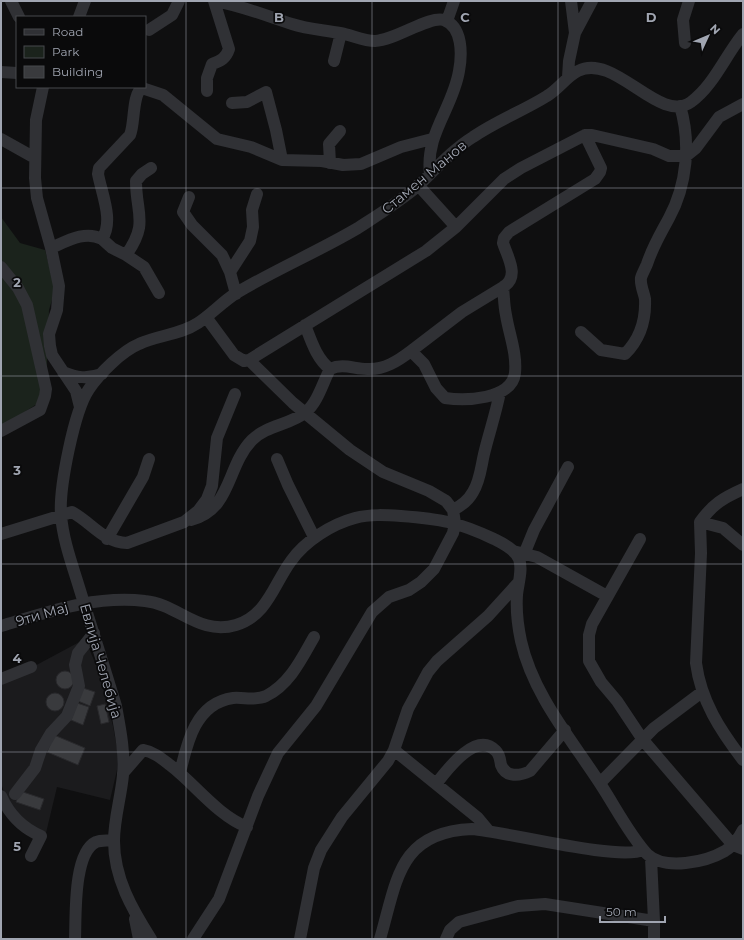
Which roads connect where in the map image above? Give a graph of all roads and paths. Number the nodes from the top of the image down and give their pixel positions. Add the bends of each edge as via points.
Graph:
1 (11, 1) edge
2 (85, 1) edge
3 (179, 1) edge
4 (217, 1) edge
5 (571, 1) edge
6 (592, 1) edge
7 (689, 1) edge
8 (455, 2) edge
9 (18, 16) edge
10 (79, 16) edge
11 (447, 21) junction
12 (148, 30) dead end
13 (341, 33) junction
14 (576, 33) junction
15 (743, 34) edge
16 (685, 43) dead end
17 (334, 60) dead end
18 (1, 72) edge
19 (16, 73) edge
20 (568, 78) junction
21 (43, 88) edge
22 (207, 91) dead end
23 (232, 103) dead end
24 (743, 104) edge
25 (680, 106) junction
26 (340, 131) dead end
27 (585, 135) junction
28 (1, 139) edge
29 (432, 139) junction
30 (686, 156) junction
31 (35, 158) junction
32 (282, 160) junction
33 (330, 163) junction
34 (151, 168) dead end
35 (430, 174) junction
36 (418, 185) junction
37 (257, 194) dead end
38 (188, 197) dead end
39 (456, 227) junction
40 (102, 239) junction
41 (51, 248) junction
42 (126, 255) junction
43 (2, 271) edge
44 (230, 272) junction
45 (503, 287) junction
46 (159, 293) dead end
47 (236, 294) junction
48 (206, 318) junction
49 (305, 324) junction
50 (32, 326) junction
51 (581, 332) dead end
52 (49, 334) junction
53 (411, 352) junction
54 (249, 360) junction
55 (330, 369) junction
56 (63, 372) junction
57 (102, 374) junction
58 (500, 392) junction
59 (235, 394) dead end
60 (80, 407) junction
61 (305, 413) junction
62 (1, 431) edge
63 (278, 458) dead end
64 (149, 459) dead end
65 (568, 467) dead end
66 (743, 489) edge
67 (453, 510) junction
68 (61, 515) junction
69 (184, 522) junction
70 (700, 522) junction
71 (455, 523) junction
72 (1, 534) edge
73 (314, 537) junction
74 (107, 539) junction
75 (640, 539) dead end
76 (743, 545) edge
77 (519, 552) junction
78 (518, 583) junction
79 (607, 596) junction
80 (84, 603) junction
81 (1, 626) edge
82 (94, 633) junction
83 (314, 637) dead end
84 (31, 667) dead end
85 (1, 679) edge
86 (702, 692) junction
87 (564, 730) junction
88 (643, 740) junction
89 (394, 750) junction
90 (743, 760) edge
91 (123, 773) junction
92 (180, 773) junction
93 (600, 783) junction
94 (436, 784) junction
95 (15, 794) dead end
96 (1, 796) edge
97 (247, 827) junction
98 (488, 830) junction
99 (743, 830) edge
100 (114, 840) junction
101 (738, 847) edge
102 (647, 854) junction
103 (31, 856) dead end
104 (136, 914) junction
105 (654, 921) junction
106 (75, 939) edge
107 (139, 939) edge
108 (151, 939) edge
109 (193, 939) edge
110 (300, 939) edge
111 (380, 939) edge
112 (446, 939) edge
113 (654, 939) edge

1 - 9 street
2 - 10 street
3 - 12 street via 172,15
4 - 13 street via 272,16 294,25
4 - 22 street via 230,49 228,55 212,64 209,69
5 - 14 street
6 - 14 street
7 - 16 street via 683,20
8 - 11 street
11 - 13 street via 437,19 426,22 405,33 383,40 368,40
11 - 29 street via 459,38 459,72
13 - 17 street
14 - 20 street via 568,65
15 - 25 street via 701,93 688,104
18 - 19 street
20 - 25 street, Стамен Манов via 589,67 601,69 658,100
20 - 35 street, Стамен Манов via 551,94 474,136
21 - 31 street via 36,120
23 - 32 street via 247,102 266,92
24 - 30 street via 719,117 696,148
25 - 30 street
26 - 33 street via 329,144
27 - 30 street via 638,145 669,156
27 - 39 street via 504,179
27 - 45 street via 599,163 600,172 595,179 509,232 503,243 513,276 510,283
28 - 31 street
29 - 33 street via 401,147 361,164
29 - 35 street
30 - 51 street via 676,204 654,243 641,279 645,298 644,314 640,334 633,346 625,354 601,350
31 - 41 street via 37,198
32 - 33 street
32 - 40 street via 251,147 217,139 163,95 142,88 137,92 130,135 99,168 108,221 108,228
34 - 42 street via 136,181 141,220 133,245
35 - 36 street, Стамен Манов
36 - 39 street
36 - 47 street, Стамен Манов via 359,227
37 - 44 street via 252,210 253,227 250,241
38 - 44 street via 183,212 192,225 222,255
39 - 49 street via 426,252
40 - 41 street via 91,234
40 - 42 street
41 - 52 street via 58,276 59,299
42 - 46 street via 144,267
43 - 50 street via 18,288 27,305
44 - 47 street
45 - 53 street via 462,312
45 - 58 street via 515,373 513,379
47 - 48 street, Стамен Манов
48 - 54 street via 234,355 244,361
48 - 57 street, Стамен Манов via 178,332 134,346
49 - 54 street
49 - 55 street via 317,353
50 - 52 street
50 - 62 street via 46,396 40,410
52 - 56 street via 52,355
53 - 55 street via 390,366 379,369 337,366
53 - 58 street via 424,364 436,388 445,398 468,400
54 - 61 street
55 - 61 street via 313,403
56 - 57 street via 76,378
56 - 60 street via 76,391
57 - 60 street, Стамен Манов
58 - 67 street via 495,421 479,477 464,505
59 - 69 street via 216,438 212,486 207,499 198,511
60 - 68 street, Евлија Челебија via 63,479
61 - 67 street via 367,462 383,472 439,496
61 - 69 street via 265,431 252,440 215,508 202,517
63 - 73 street via 288,485
64 - 74 street via 143,477
65 - 77 street via 534,530
66 - 70 street via 720,499
67 - 71 street
68 - 72 street
68 - 74 street via 72,512
68 - 80 street, Евлија Челебија via 69,554
69 - 74 street via 128,543 117,543
70 - 76 street via 723,528
70 - 86 street via 696,663
71 - 73 street, 9ти Мај via 425,517 368,516 343,522
71 - 77 street, 9ти Мај
71 - 97 street via 453,534 442,557 429,575 409,590 389,597 365,622 316,706 278,754
73 - 80 street, 9ти Мај via 292,559 260,611 253,618 233,626 205,625 148,601 110,600
75 - 79 street
77 - 78 street
77 - 79 street, 9ти Мај via 536,557
78 - 87 street via 519,627 525,656 533,678
78 - 89 street via 488,616 428,672 408,709
79 - 88 street via 589,635 589,661
80 - 81 street, 9ти Мај
80 - 82 street, Евлија Челебија
82 - 91 street, Евлија Челебија via 116,706 123,750
82 - 95 street via 78,653 74,665 79,686 67,716 51,733 35,768
83 - 92 street via 298,666 278,688 258,698 226,699 214,704 201,716 190,735
84 - 85 street
86 - 88 street via 654,728
86 - 90 street via 721,730
87 - 93 street
87 - 94 street via 530,771 524,774 516,776 507,773 497,752 491,747 482,746 466,750
88 - 93 street
88 - 101 street
89 - 94 street
89 - 110 street via 388,761 342,817 321,850 314,868
91 - 92 street via 144,750 152,751
91 - 100 street, Евлија Челебија
92 - 97 street via 230,818
93 - 102 street
94 - 98 street via 478,818
96 - 103 street via 10,813 20,824 41,836
97 - 109 street via 218,899
98 - 102 street via 604,851
98 - 111 street via 456,829 429,837 414,850 402,869
99 - 101 street
100 - 104 street, Евлија Челебија via 119,875 125,894
100 - 106 street via 95,843 82,862
101 - 102 street via 700,861 667,863
102 - 105 street
104 - 107 street, Евлија Челебија via 135,923
104 - 108 street
105 - 112 street via 545,904 518,906 459,922 450,930
105 - 113 street

